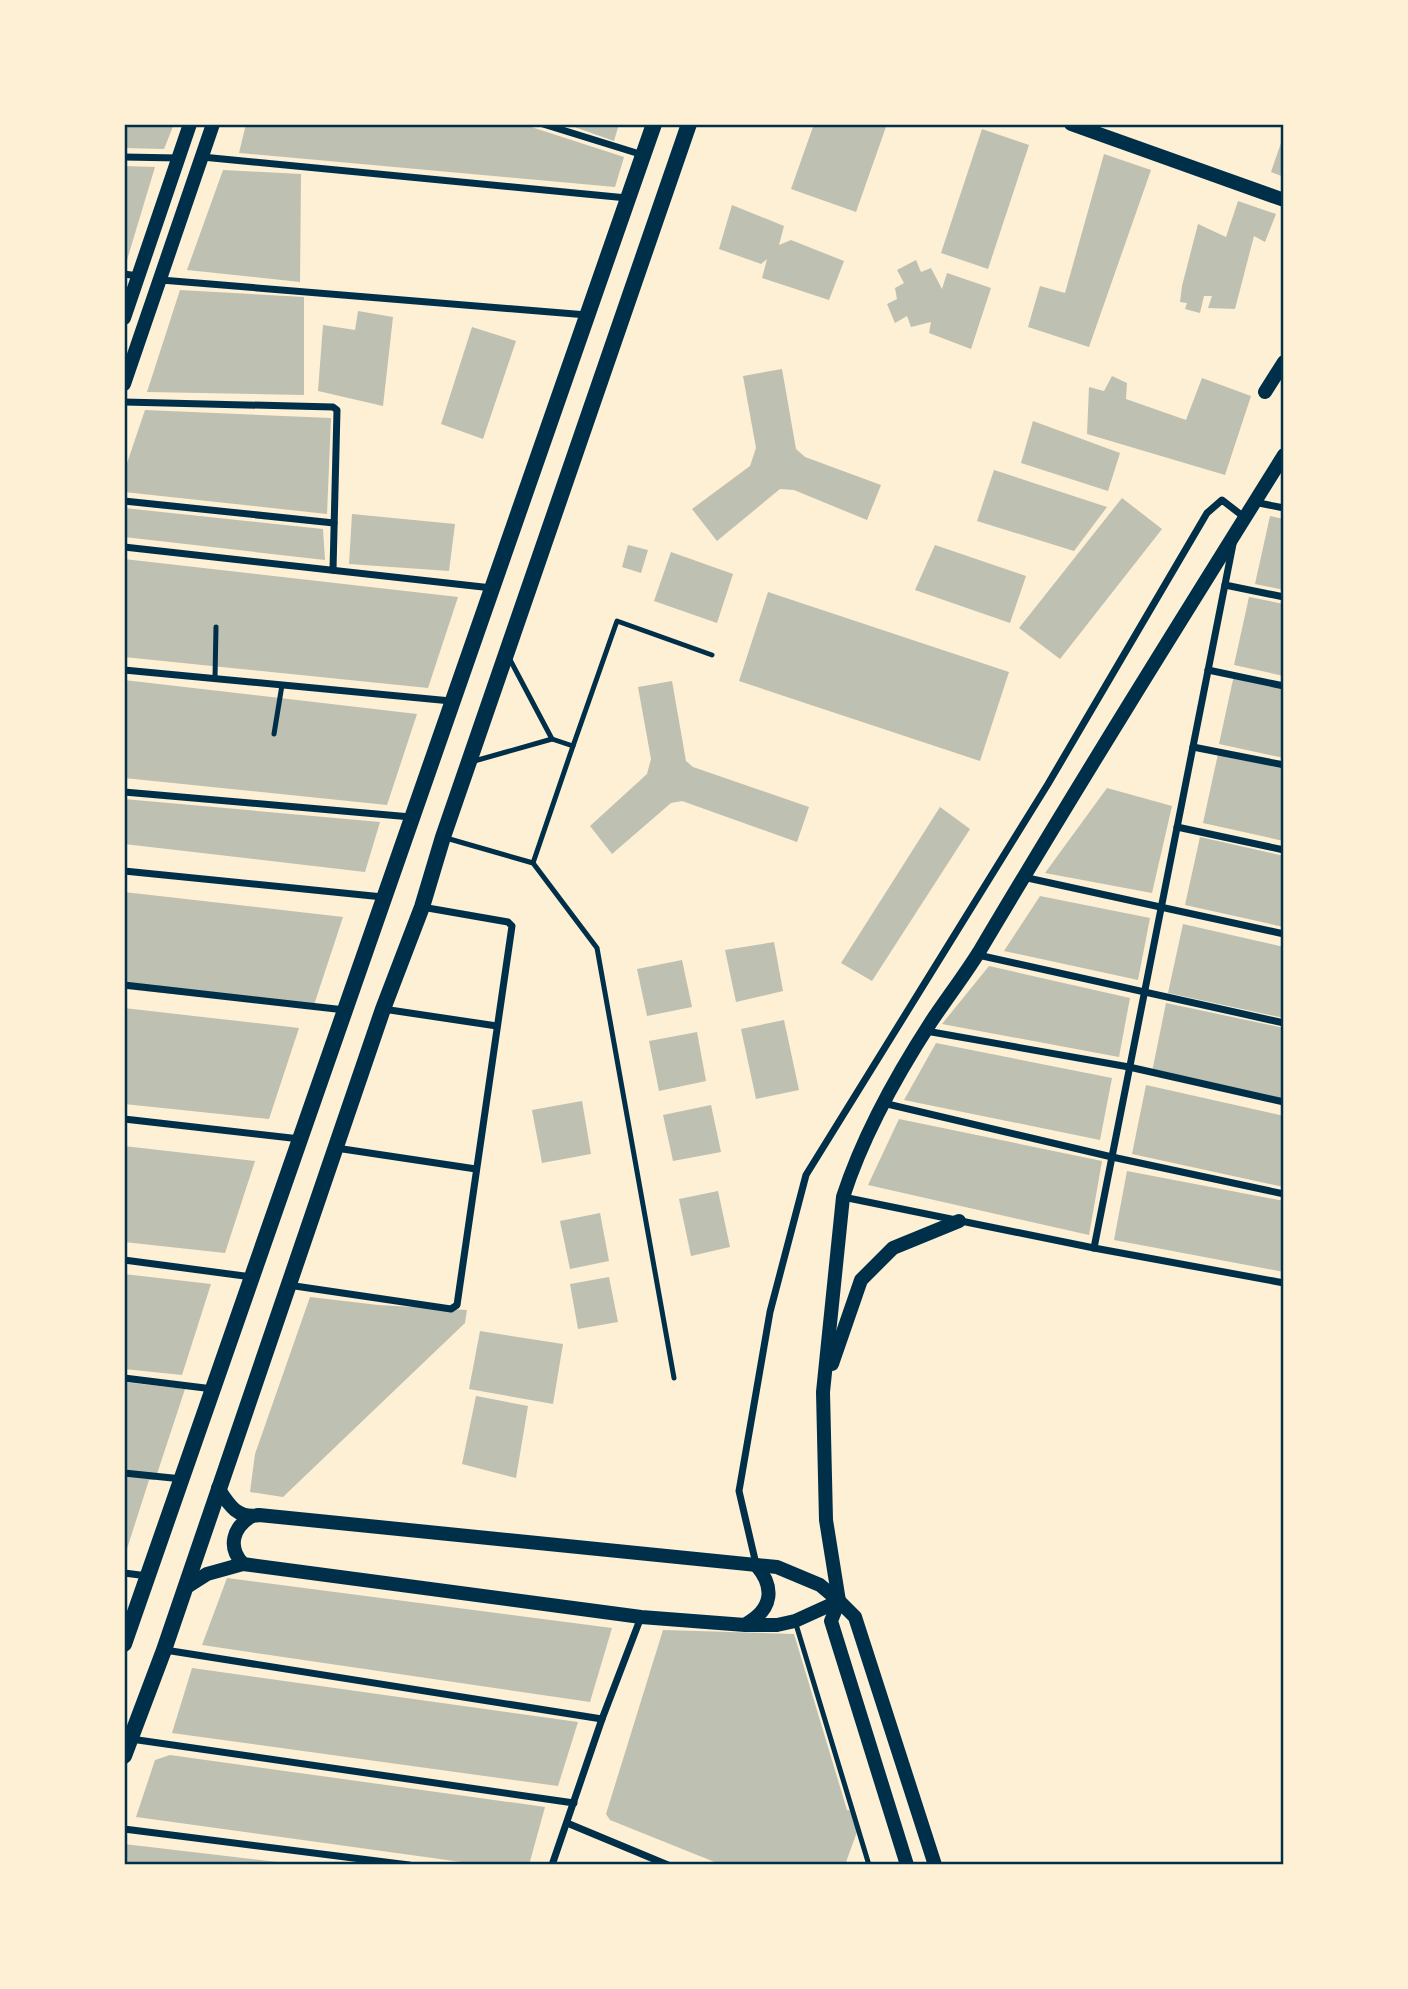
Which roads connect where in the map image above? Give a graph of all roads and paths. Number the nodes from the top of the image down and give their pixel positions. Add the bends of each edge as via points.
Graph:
1 (190, 124) edge
2 (213, 124) edge
3 (542, 124) edge
4 (654, 124) edge
5 (689, 124) edge
6 (1071, 124) edge
7 (643, 156) junction
8 (124, 157) edge
9 (202, 157) junction
10 (178, 158) junction
11 (628, 198) junction
12 (1284, 200) edge
13 (131, 275) edge
14 (161, 280) junction
15 (587, 315) junction
16 (124, 318) edge
17 (1284, 362) edge
18 (124, 384) edge
19 (1265, 392) dead end
20 (124, 402) edge
21 (1284, 455) edge
22 (124, 501) edge
23 (1255, 502) junction
24 (1284, 508) edge
25 (1245, 518) junction
26 (334, 523) junction
27 (1235, 533) junction
28 (124, 547) edge
29 (333, 570) junction
30 (1225, 585) junction
31 (493, 588) junction
32 (1284, 597) edge
33 (216, 627) dead end
34 (507, 652) junction
35 (712, 655) dead end
36 (124, 670) edge
37 (1208, 670) junction
38 (215, 678) junction
39 (282, 685) junction
40 (1284, 686) edge
41 (453, 701) junction
42 (274, 734) dead end
43 (552, 740) junction
44 (573, 746) junction
45 (1193, 747) junction
46 (468, 763) junction
47 (1284, 765) edge
48 (124, 792) edge
49 (411, 817) junction
50 (1177, 827) junction
51 (443, 837) junction
52 (1284, 850) edge
53 (533, 863) junction
54 (124, 871) edge
55 (1022, 877) junction
56 (384, 897) junction
57 (422, 907) junction
58 (1161, 907) junction
59 (1284, 934) edge
60 (977, 955) junction
61 (124, 985) edge
62 (1144, 992) junction
63 (383, 1009) junction
64 (345, 1010) junction
65 (1284, 1023) edge
66 (497, 1026) junction
67 (926, 1031) junction
68 (1129, 1067) junction
69 (1284, 1102) edge
70 (883, 1103) junction
71 (124, 1119) edge
72 (300, 1139) junction
73 (335, 1148) junction
74 (1112, 1157) junction
75 (476, 1169) junction
76 (1284, 1194) edge
77 (843, 1197) junction
78 (959, 1221) junction
79 (1094, 1248) junction
80 (124, 1260) edge
81 (252, 1277) junction
82 (1284, 1283) edge
83 (288, 1285) junction
84 (124, 1378) edge
85 (674, 1378) dead end
86 (213, 1389) junction
87 (823, 1392) junction
88 (124, 1473) edge
89 (182, 1479) junction
90 (218, 1488) junction
91 (252, 1516) junction
92 (243, 1564) junction
93 (756, 1564) junction
94 (124, 1573) edge
95 (148, 1576) junction
96 (186, 1588) junction
97 (839, 1601) junction
98 (641, 1617) junction
99 (795, 1621) junction
100 (745, 1625) junction
101 (124, 1644) edge
102 (164, 1650) junction
103 (602, 1719) junction
104 (131, 1739) junction
105 (124, 1756) edge
106 (574, 1803) junction
107 (567, 1823) junction
108 (124, 1829) edge
109 (409, 1865) edge
110 (552, 1865) edge
111 (668, 1865) edge
112 (869, 1865) edge
113 (907, 1865) edge
114 (935, 1865) edge

1 - 10 main road
2 - 9 main road
3 - 7 street
4 - 7 main road
5 - 34 main road
6 - 12 main road
7 - 11 main road
8 - 10 street
9 - 11 street
9 - 14 main road
10 - 13 main road
11 - 15 main road
13 - 16 main road
14 - 15 street
14 - 18 main road
15 - 31 main road
17 - 19 main road
20 - 26 street via 333,407 338,415
21 - 23 main road
22 - 26 street
23 - 24 street
23 - 25 main road
25 - 27 main road
25 - 93 street via 1222,500 1207,513 1048,784 806,1175 771,1312 739,1491
26 - 29 street
27 - 30 street
27 - 55 main road
28 - 29 street
29 - 31 street
30 - 32 street
30 - 37 street
31 - 41 main road
33 - 38 lane
34 - 43 lane
34 - 46 main road
35 - 44 lane via 617,621
36 - 38 street
37 - 40 street
37 - 45 street
38 - 39 street
39 - 41 street
39 - 42 lane
41 - 49 main road
43 - 44 lane
43 - 46 lane
44 - 53 lane
45 - 47 street
45 - 50 street
46 - 51 main road
48 - 49 street
49 - 56 main road
50 - 52 street
50 - 58 street
51 - 53 lane
51 - 57 main road
53 - 85 lane via 597,948
54 - 56 street
55 - 58 street
55 - 60 main road
56 - 64 main road
57 - 63 main road
57 - 66 street via 512,923
58 - 59 street
58 - 62 street
60 - 62 street
60 - 67 main road
61 - 64 street
62 - 65 street
62 - 68 street
63 - 66 street
63 - 73 main road
64 - 72 main road
66 - 75 street
67 - 68 street
67 - 70 main road
68 - 69 street
68 - 74 street
70 - 74 street
70 - 77 main road
71 - 72 street
72 - 81 main road
73 - 75 street
73 - 83 main road
74 - 76 street
74 - 79 street
75 - 83 street via 455,1308
77 - 78 street
77 - 87 main road
78 - 79 street
78 - 87 main road via 893,1248 861,1280
79 - 82 street
80 - 81 street
81 - 86 main road
83 - 90 main road
84 - 86 street
86 - 89 main road
87 - 97 main road via 826,1520
88 - 89 street
89 - 95 main road
90 - 91 main road via 230,1507
90 - 96 main road
91 - 92 main road via 234,1537 234,1552
91 - 93 main road
92 - 96 main road via 207,1574
92 - 98 main road
93 - 97 main road via 777,1567 820,1585
93 - 100 main road via 765,1575 769,1592 765,1610
94 - 95 street
95 - 101 main road
96 - 102 main road
97 - 99 main road
97 - 113 main road via 831,1620
97 - 114 main road via 855,1617
98 - 100 main road
98 - 103 street
99 - 100 main road
99 - 112 lane
102 - 103 street
102 - 104 main road
103 - 106 street
104 - 105 main road
104 - 106 street
106 - 107 street
107 - 110 street
107 - 111 street
108 - 109 street

